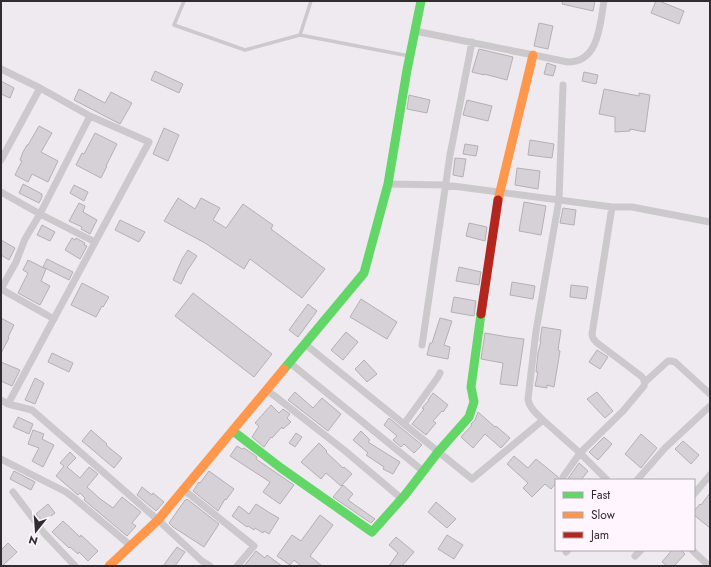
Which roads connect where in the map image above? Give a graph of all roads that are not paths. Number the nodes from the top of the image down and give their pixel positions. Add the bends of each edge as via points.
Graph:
1 (184, 1) edge
2 (311, 1) edge
3 (421, 1) edge
4 (604, 1) edge
5 (415, 31) junction
6 (300, 35) junction
7 (472, 42) junction
8 (533, 55) junction
9 (410, 57) junction
10 (1, 69) edge
11 (563, 85) dead end
12 (40, 88) junction
13 (90, 116) junction
14 (1, 160) edge
15 (388, 184) junction
16 (445, 185) junction
17 (1, 192) edge
18 (499, 193) junction
19 (559, 200) junction
20 (612, 207) junction
21 (40, 214) junction
22 (710, 222) edge
23 (95, 242) junction
24 (1, 289) edge
25 (54, 319) junction
26 (305, 344) junction
27 (422, 345) dead end
28 (290, 363) junction
29 (440, 373) dead end
30 (645, 382) junction
31 (267, 390) junction
32 (710, 394) edge
33 (1, 400) edge
34 (8, 404) junction
35 (710, 406) edge
36 (543, 420) junction
37 (404, 424) junction
38 (233, 431) junction
39 (438, 452) junction
40 (580, 453) junction
41 (1, 459) edge
42 (423, 471) junction
43 (710, 474) edge
44 (563, 477) dead end
45 (605, 479) edge
46 (638, 479) edge
47 (184, 490) junction
48 (14, 492) dead end
49 (695, 493) edge
50 (402, 498) junction
51 (158, 520) junction
52 (131, 546) junction
53 (641, 551) edge
54 (693, 551) edge
55 (635, 556) dead end
56 (208, 565) edge
57 (75, 566) edge
58 (109, 566) edge
59 (237, 566) edge
60 (709, 566) edge

1 - 6 lane via 174,25 246,50
2 - 6 lane
3 - 5 street
4 - 8 street via 594,46 582,60 568,62
5 - 7 street
5 - 9 street
6 - 9 lane
7 - 8 street
7 - 16 street
8 - 18 street
9 - 15 street
10 - 12 street
11 - 19 street
12 - 13 street
12 - 14 street
13 - 21 street
13 - 23 street via 149,142
15 - 16 street
15 - 26 street via 364,273
16 - 18 street
16 - 27 street
17 - 21 street
18 - 19 street
18 - 39 street via 471,387 474,402 469,417
19 - 20 street
19 - 36 street via 536,331 528,400 531,408
20 - 22 street via 632,207
20 - 30 street via 592,334 596,342 644,378
21 - 23 street
21 - 24 street via 25,238 16,262
23 - 25 street
24 - 25 street
25 - 34 street
26 - 28 street
26 - 37 street
28 - 31 street
28 - 42 street
29 - 37 street
30 - 32 street via 671,361
30 - 40 street via 623,411
31 - 38 street
31 - 50 street
33 - 34 street
34 - 51 street via 32,410
35 - 46 street via 665,448
36 - 39 street via 472,479
36 - 40 street
37 - 39 street
38 - 47 street
38 - 50 street via 372,532
39 - 42 street
40 - 44 street
40 - 45 street
41 - 52 street via 66,492
42 - 50 street
43 - 49 street
47 - 51 street
47 - 59 street via 254,546
48 - 57 street via 44,533
51 - 52 street
51 - 56 street
52 - 58 street
53 - 55 street
54 - 60 street

